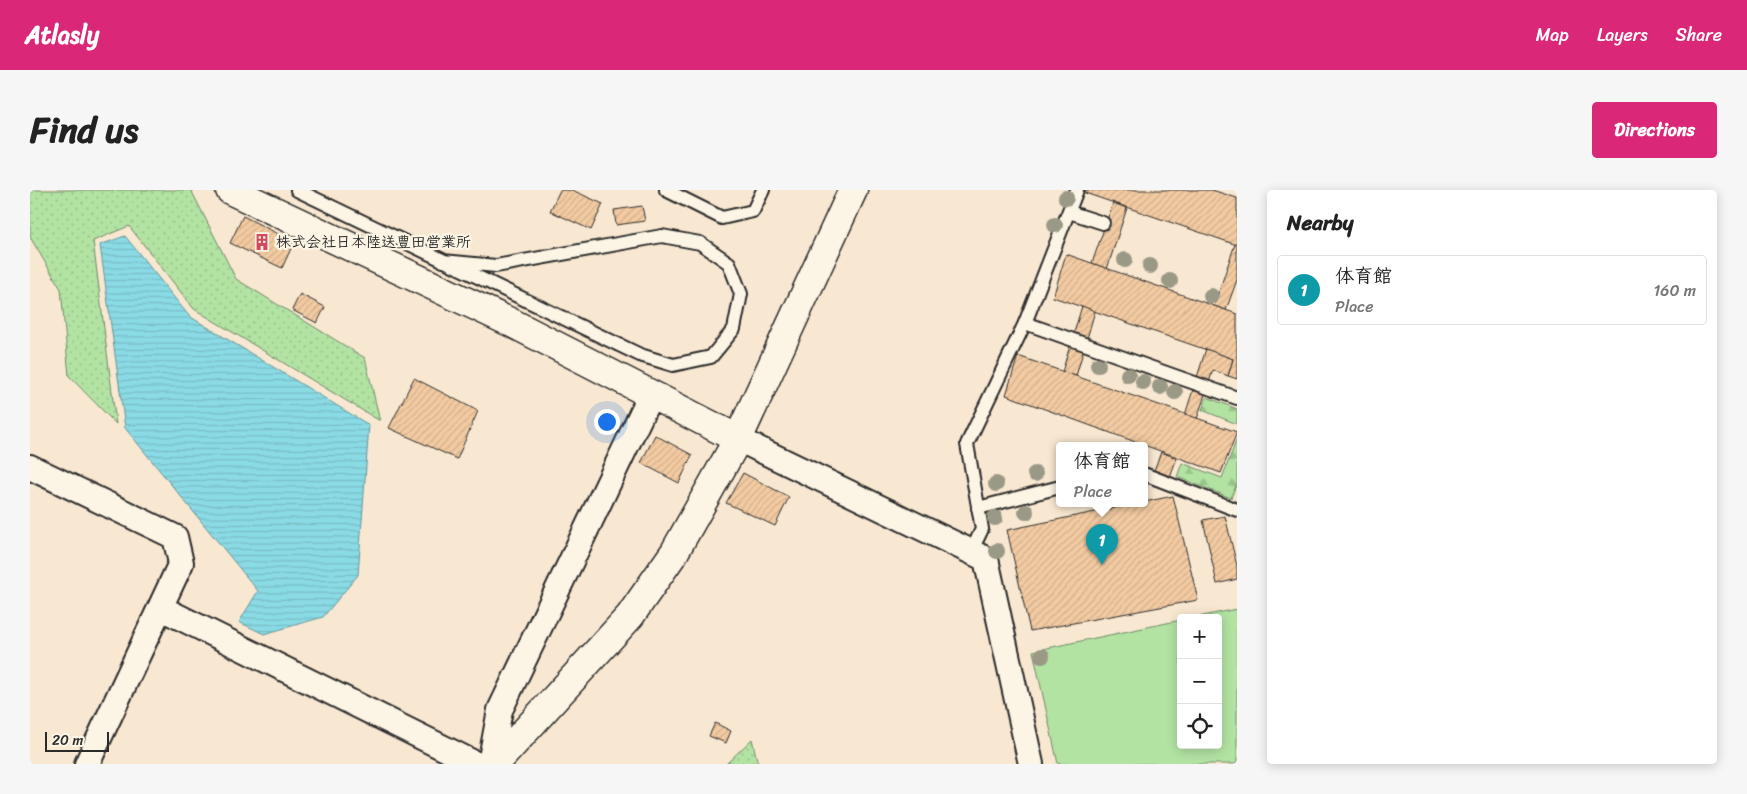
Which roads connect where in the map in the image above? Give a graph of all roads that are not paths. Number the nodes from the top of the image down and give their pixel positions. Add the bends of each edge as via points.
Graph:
1 (230, 190) edge
2 (297, 190) edge
3 (666, 190) edge
4 (763, 190) edge
5 (853, 190) edge
6 (1077, 190) edge
7 (1069, 212) junction
8 (1103, 223) dead end
9 (443, 261) junction
10 (1025, 323) junction
11 (651, 394) junction
12 (1237, 398) edge
13 (738, 439) junction
14 (30, 467) edge
15 (1148, 476) edge
16 (1056, 488) edge
17 (978, 508) junction
18 (1237, 510) edge
19 (971, 552) junction
20 (161, 608) junction
21 (86, 764) edge
22 (476, 764) edge
23 (490, 764) edge
24 (495, 764) edge
25 (1031, 764) edge

1 - 11 street via 503,319
2 - 9 lane
3 - 4 lane via 722,218 753,211
5 - 13 street
6 - 7 lane
7 - 8 lane
7 - 10 lane
9 - 9 lane via 640,355 673,365 711,357 734,329 742,294 728,263 700,243 662,236 496,266
10 - 12 lane
10 - 17 lane via 967,444
11 - 13 street
11 - 23 street via 500,710
13 - 19 street
13 - 24 street via 674,552 630,616
14 - 20 street via 175,537 181,563
15 - 18 lane
16 - 17 lane
17 - 19 lane via 982,529
19 - 25 street via 986,559
20 - 21 street
20 - 22 street

